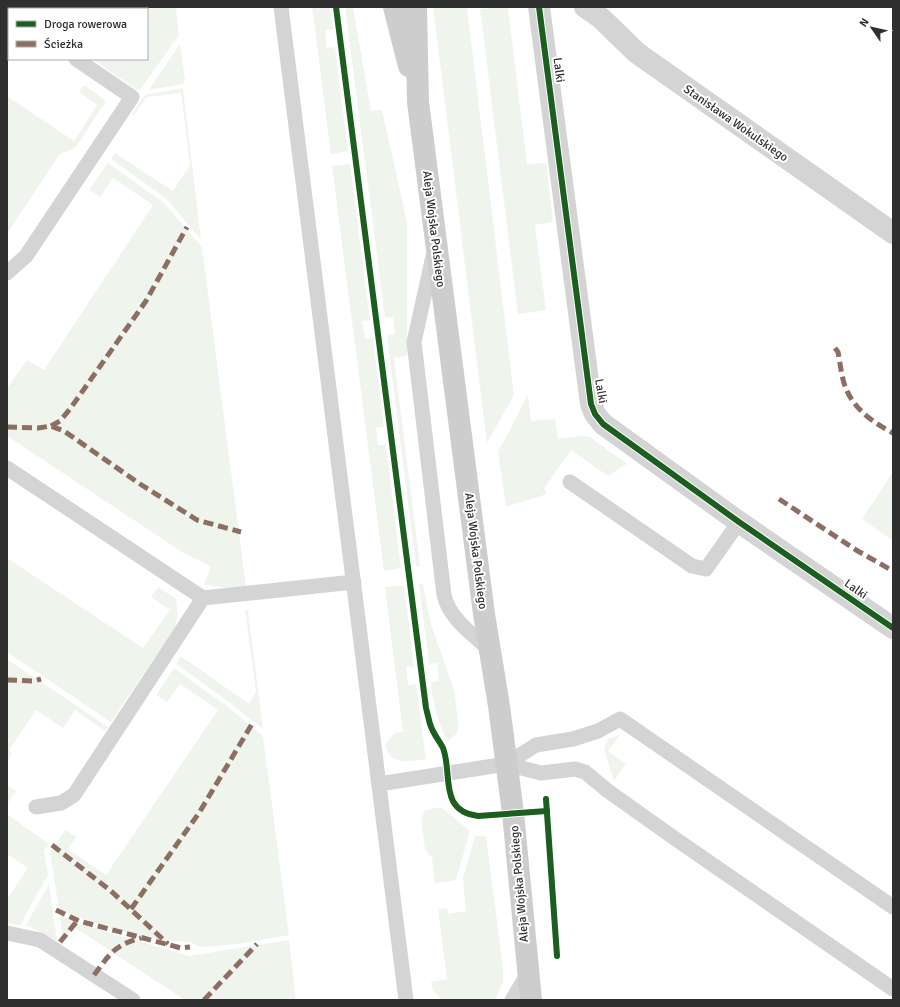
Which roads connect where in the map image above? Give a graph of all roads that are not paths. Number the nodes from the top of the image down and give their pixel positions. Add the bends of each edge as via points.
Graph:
1 (281, 7) edge
2 (394, 7) edge
3 (416, 7) edge
4 (539, 7) edge
5 (585, 7) edge
6 (77, 60) edge
7 (418, 102) junction
8 (893, 233) edge
9 (436, 241) junction
10 (7, 273) edge
11 (7, 468) edge
12 (570, 482) dead end
13 (739, 522) junction
14 (354, 582) junction
15 (203, 598) junction
16 (893, 628) edge
17 (489, 649) junction
18 (506, 764) junction
19 (379, 784) junction
20 (36, 807) dead end
21 (893, 907) edge
22 (7, 933) edge
23 (527, 975) junction
24 (893, 989) edge
25 (133, 1000) edge
26 (406, 1000) edge
27 (512, 1000) edge
28 (531, 1000) edge

1 - 14 lane
2 - 7 main road, Aleja Wojska Polskiego
3 - 7 main road, Aleja Wojska Polskiego
4 - 13 street, Lalki via 591,404 603,424
5 - 8 street, Stanisława Wokulskiego via 601,18 637,53
6 - 10 lane via 132,97 26,256
7 - 9 main road, Aleja Wojska Polskiego
9 - 17 main road, Aleja Wojska Polskiego
9 - 17 lane via 414,342 444,594 453,614
11 - 15 lane
12 - 13 lane via 692,566 706,569
13 - 16 street, Lalki
14 - 15 lane
14 - 19 lane
15 - 20 lane via 74,795 61,803
17 - 18 main road, Aleja Wojska Polskiego
18 - 19 lane
18 - 21 lane via 536,745 573,739 620,720
18 - 23 main road, Aleja Wojska Polskiego via 513,813
18 - 24 lane via 541,773 575,769 585,772 677,840
19 - 26 lane
22 - 25 lane via 40,940
23 - 27 lane
23 - 28 main road, Aleja Wojska Polskiego

